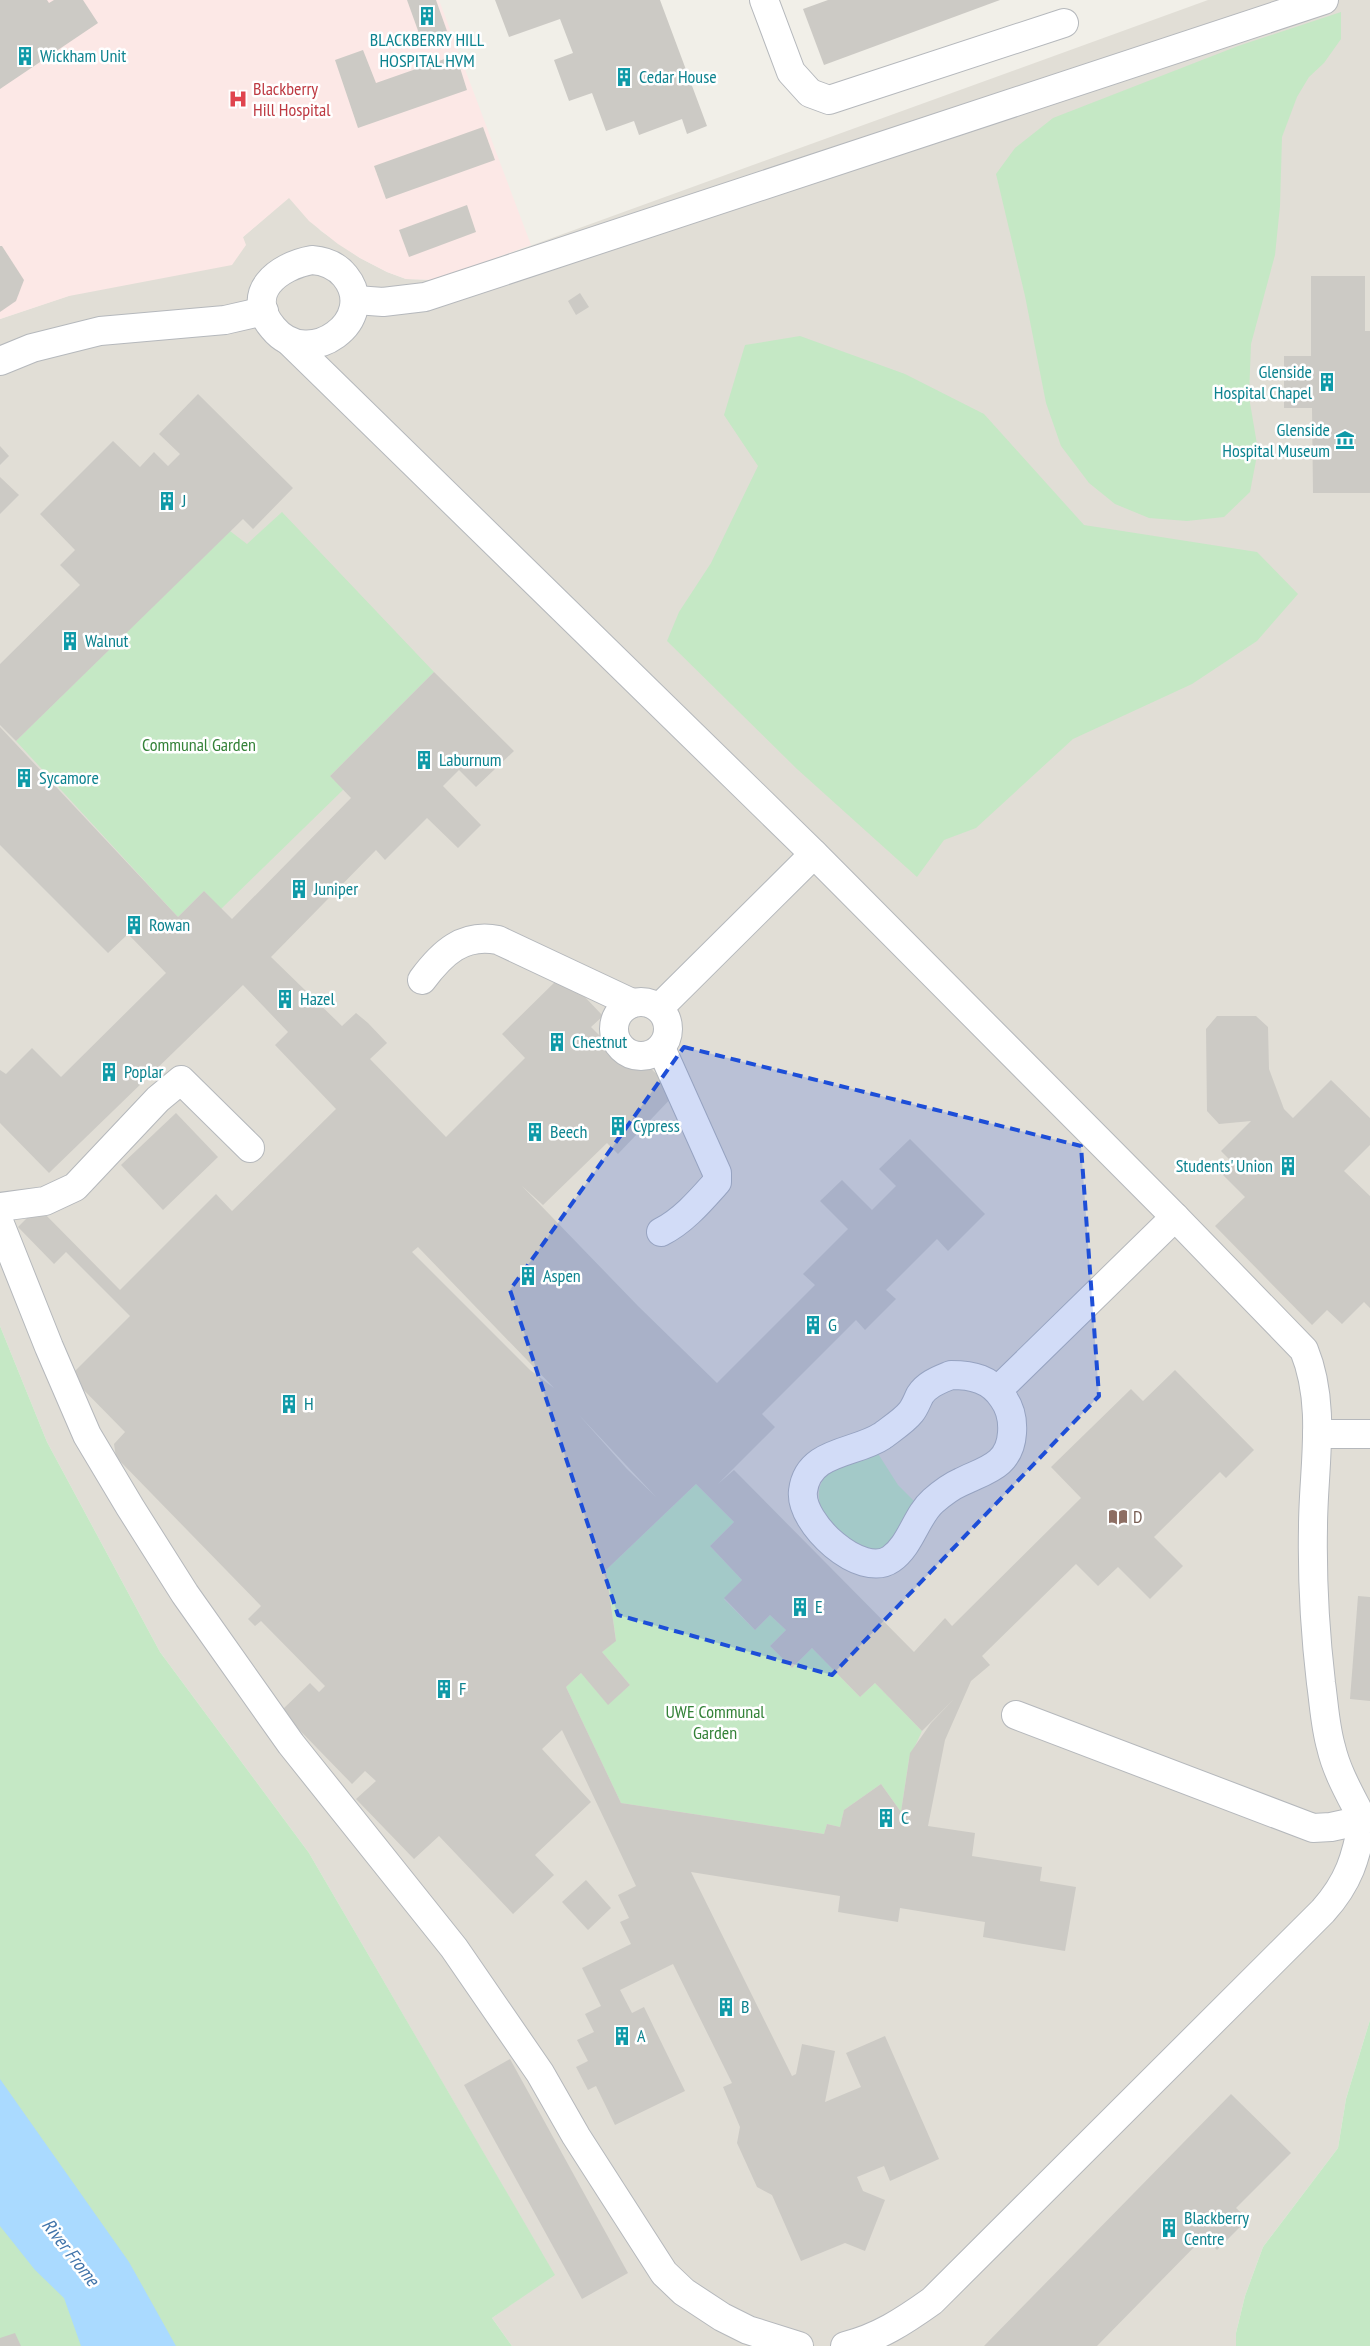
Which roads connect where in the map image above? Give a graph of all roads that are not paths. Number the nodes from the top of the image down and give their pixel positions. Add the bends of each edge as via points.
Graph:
1 (764, 0) edge
2 (1324, 0) edge
3 (1064, 23) dead end
4 (356, 300) junction
5 (264, 312) junction
6 (290, 342) junction
7 (0, 361) edge
8 (814, 854) junction
9 (422, 980) dead end
10 (632, 1003) junction
11 (658, 1008) junction
12 (661, 1048) junction
13 (250, 1148) dead end
14 (0, 1207) edge
15 (1176, 1217) junction
16 (0, 1224) edge
17 (661, 1232) dead end
18 (998, 1390) junction
19 (1317, 1434) junction
20 (1370, 1434) edge
21 (1016, 1715) dead end
22 (1366, 1819) edge
23 (799, 2346) edge
24 (845, 2346) edge

1 - 3 lane via 791,72 810,93 829,100
2 - 4 lane via 425,297 384,302
4 - 5 lane via 354,290 342,272 323,261 312,260 291,265 271,278 265,288
4 - 6 lane via 347,323 330,339 310,345
5 - 6 lane via 269,324
5 - 7 lane via 225,320 100,331 32,348
6 - 8 lane
8 - 11 lane
8 - 15 lane
9 - 10 lane via 432,966 457,945 483,937 498,940
10 - 11 lane via 650,1003
10 - 12 lane via 624,1008 614,1023 616,1041 628,1054 636,1057 654,1054
11 - 12 lane via 668,1023 666,1040
12 - 17 lane via 717,1173 717,1182 672,1226
13 - 14 lane via 181,1080 158,1099 75,1187 45,1201
15 - 18 lane
15 - 19 lane via 1304,1350 1315,1383
16 - 23 lane via 87,1435 140,1523 185,1594 291,1744 454,1948 540,2073 576,2136 664,2273 684,2292 722,2318
18 - 18 lane via 1008,1404 1013,1421 1012,1438 1006,1454 995,1467 961,1482 932,1501 896,1555 887,1562 856,1561 823,1534 806,1511 803,1492 808,1474 817,1464 880,1437 911,1412 922,1393 935,1381 951,1375 968,1375 985,1380
19 - 20 lane
19 - 22 lane via 1312,1526 1317,1649 1325,1714 1331,1748 1340,1773
21 - 22 lane via 1313,1828
22 - 24 lane via 1349,1874 1339,1893 1323,1911 932,2301 891,2329 869,2340

